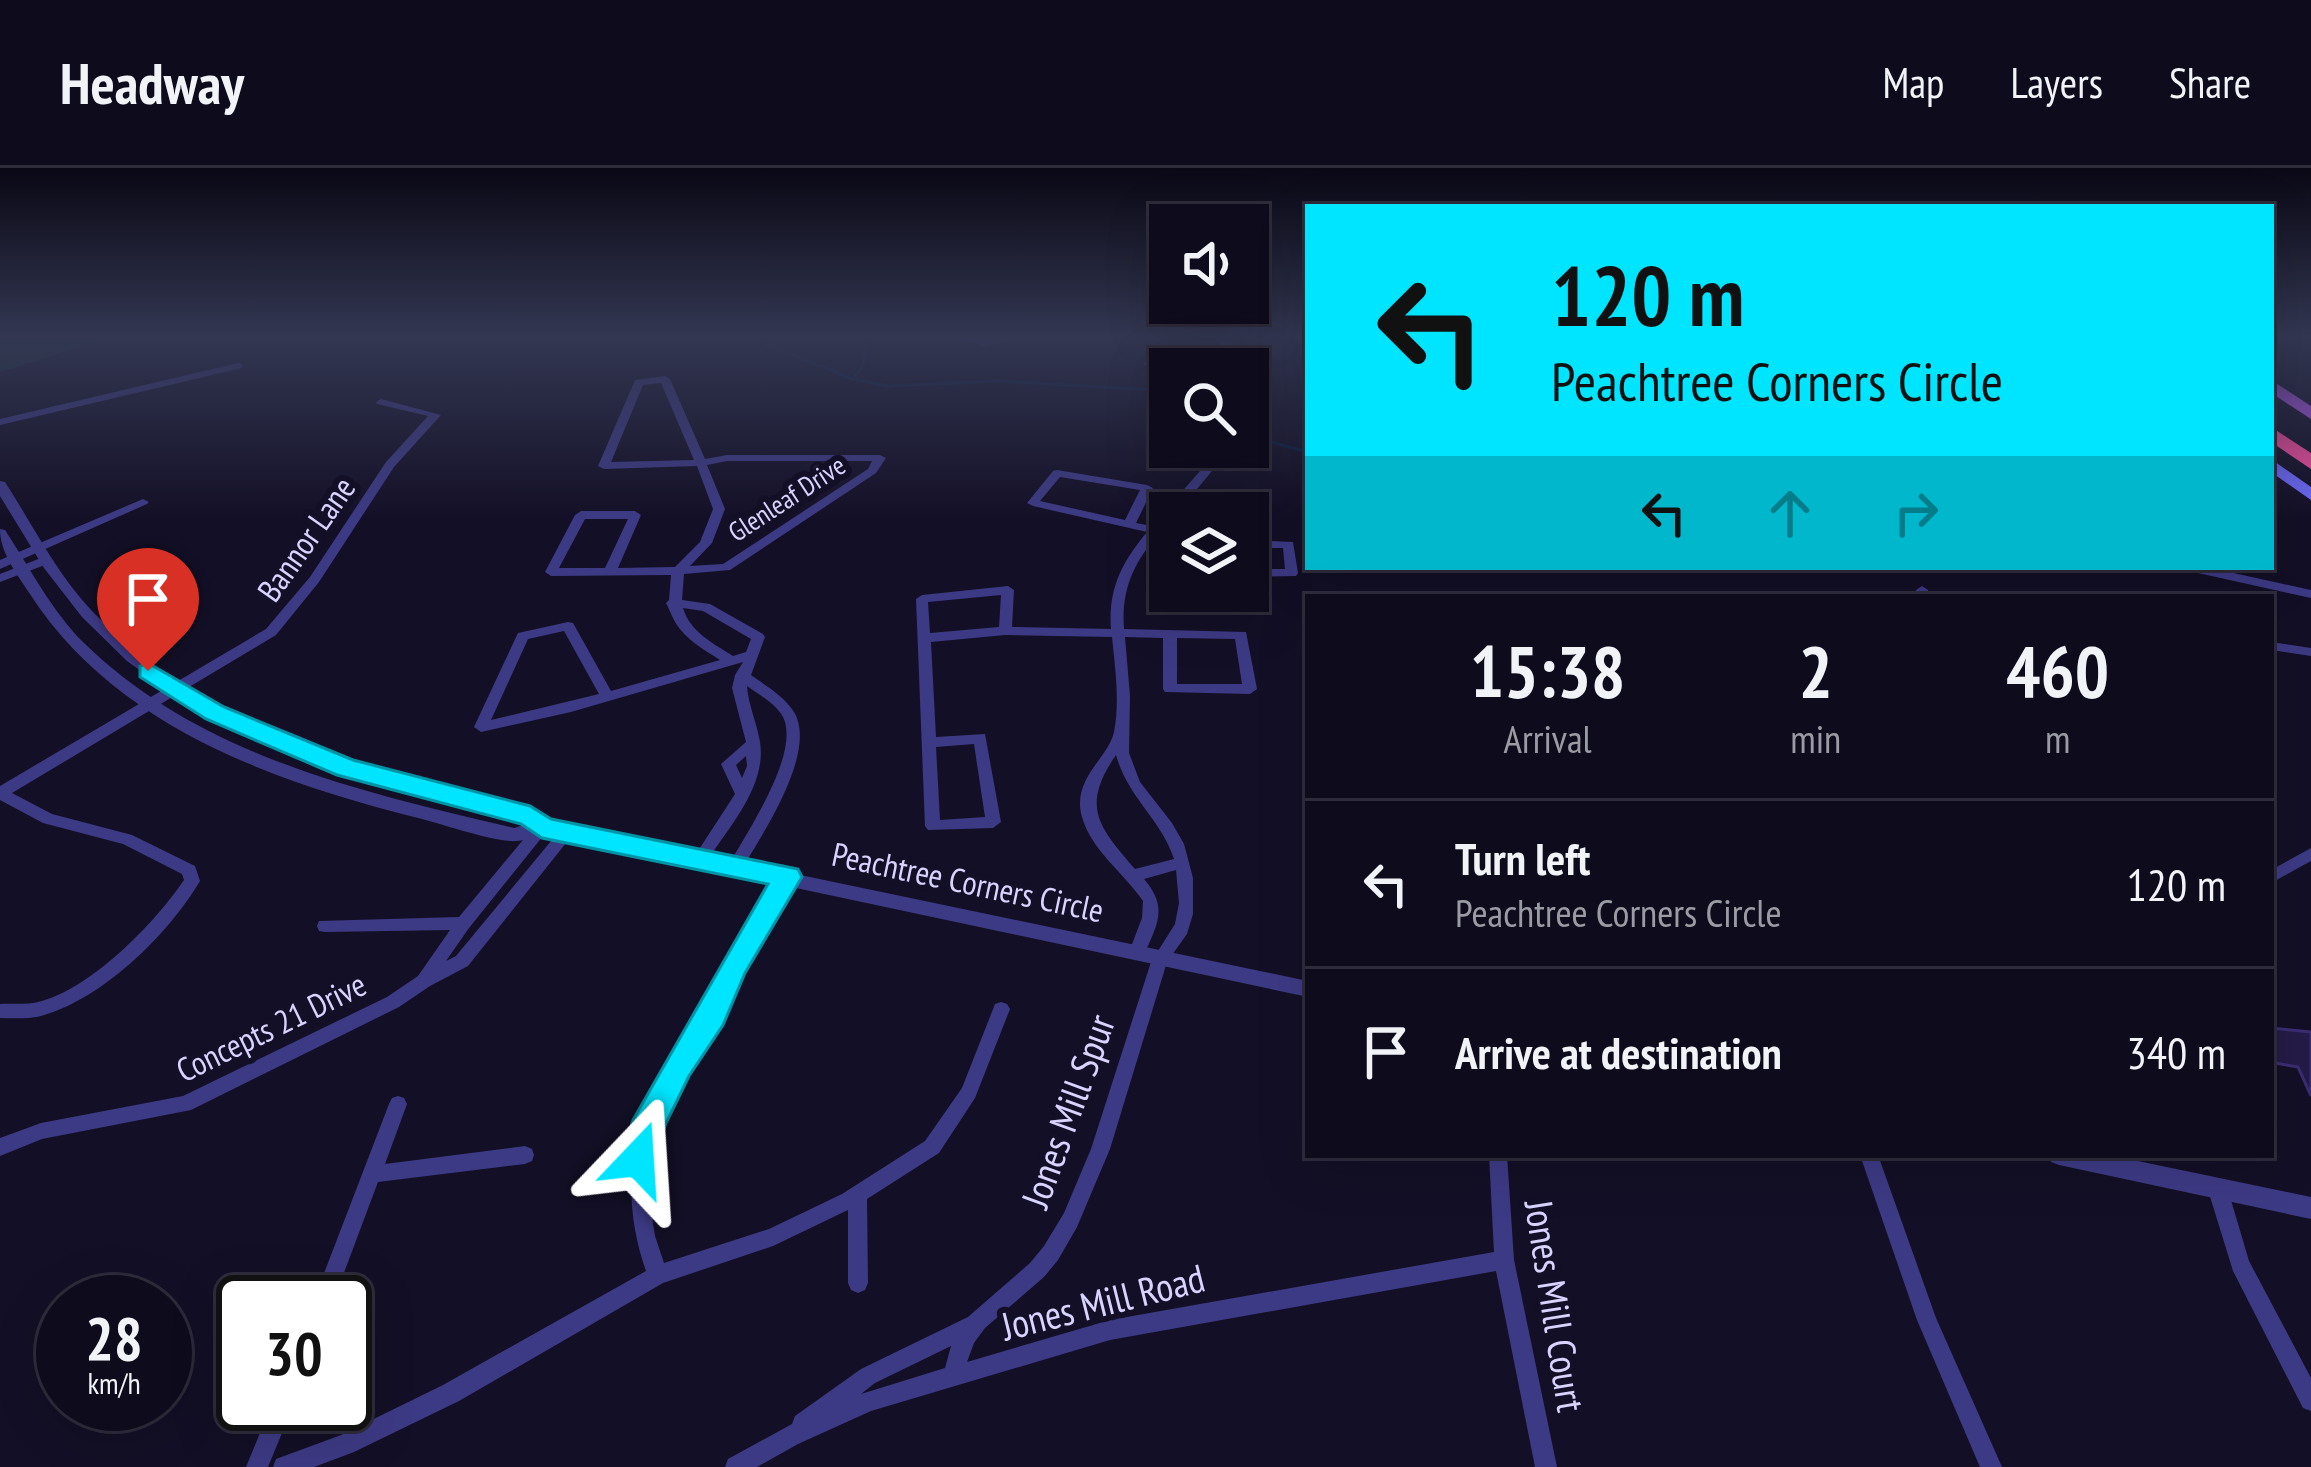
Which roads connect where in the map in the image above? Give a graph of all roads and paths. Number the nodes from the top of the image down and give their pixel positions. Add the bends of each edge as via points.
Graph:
1 (99, 399) edge
2 (632, 399) edge
3 (673, 399) edge
4 (381, 402) dead end
5 (2274, 414) edge
6 (0, 422) edge
7 (2274, 435) edge
8 (2311, 441) edge
9 (2274, 462) edge
10 (701, 463) junction
11 (2274, 463) edge
12 (2311, 463) edge
13 (1209, 468) edge
14 (2311, 483) edge
15 (0, 485) edge
16 (1188, 492) edge
17 (2311, 495) edge
18 (143, 502) dead end
19 (1130, 525) junction
20 (1149, 529) edge
21 (0, 533) edge
22 (1149, 545) edge
23 (1269, 545) edge
24 (43, 554) junction
25 (13, 564) edge
26 (2203, 570) edge
27 (677, 571) junction
28 (610, 572) junction
29 (1269, 573) edge
30 (0, 578) edge
31 (2311, 594) edge
32 (672, 603) junction
33 (1005, 631) junction
34 (1115, 635) junction
35 (1170, 635) junction
36 (924, 638) junction
37 (2274, 646) edge
38 (2311, 652) edge
39 (752, 655) junction
40 (728, 658) junction
41 (742, 675) junction
42 (177, 692) junction
43 (607, 696) junction
44 (153, 705) junction
45 (1117, 742) junction
46 (752, 743) junction
47 (929, 743) junction
48 (0, 793) edge
49 (743, 794) junction
50 (542, 827) junction
51 (566, 833) junction
52 (2311, 854) edge
53 (701, 859) junction
54 (1180, 863) junction
55 (736, 866) junction
56 (2274, 875) edge
57 (788, 877) junction
58 (1133, 877) junction
59 (463, 923) junction
60 (325, 926) dead end
61 (1137, 952) junction
62 (1161, 957) junction
63 (424, 981) junction
64 (1305, 988) edge
65 (1001, 1009) dead end
66 (0, 1010) edge
67 (398, 1104) dead end
68 (0, 1148) edge
69 (525, 1155) dead end
70 (1498, 1158) edge
71 (1871, 1158) edge
72 (2073, 1158) edge
73 (371, 1174) junction
74 (2218, 1190) junction
75 (857, 1196) junction
76 (2311, 1208) edge
77 (1504, 1260) junction
78 (333, 1275) edge
79 (658, 1275) junction
80 (858, 1283) dead end
81 (970, 1326) junction
82 (954, 1377) junction
83 (2311, 1400) edge
84 (272, 1431) edge
85 (790, 1436) junction
86 (257, 1467) edge
87 (284, 1467) edge
88 (736, 1467) edge
89 (1546, 1467) edge
90 (1991, 1467) edge

1 - 6 street
2 - 10 street, Glenleaf Drive via 604,466
3 - 10 street, Glenleaf Drive
4 - 42 street, Bannor Lane via 436,415 399,452 304,598 271,632
5 - 8 highway
7 - 12 highway
9 - 14 highway
10 - 27 street, Glenleaf Drive via 719,509 706,543
10 - 27 street, Glenleaf Drive via 880,458 726,567
11 - 17 main road
13 - 16 street
15 - 24 street, Peachtree Corners Circle
18 - 24 street
19 - 19 street via 1147,488 1057,473 1033,503
19 - 20 street
21 - 25 street, Peachtree Corners Circle
22 - 34 street via 1121,574
23 - 29 street via 1289,545 1292,573
24 - 25 street
24 - 42 street, Peachtree Corners Circle via 85,612
25 - 30 street
25 - 44 street, Peachtree Corners Circle via 80,648
26 - 31 street
27 - 28 street, Glenleaf Drive
27 - 32 street, Glenleaf Drive
28 - 28 street, Glenleaf Drive via 551,572 581,515 634,514
32 - 39 street via 706,607 758,637
32 - 40 street via 680,626
33 - 34 street
33 - 36 street
33 - 36 street via 1008,590 922,599
34 - 35 street
34 - 45 street via 1123,698
35 - 35 street via 1241,635 1250,689 1170,689
36 - 47 street
37 - 38 street
39 - 40 street
39 - 41 street
40 - 43 street
41 - 46 street
41 - 55 street via 790,714 794,738 779,786
42 - 44 street, Bannor Lane
42 - 50 street, Peachtree Corners Circle via 325,760 530,817
43 - 43 street via 571,707 481,727 523,636 551,627 568,626
44 - 48 street, Bannor Lane
44 - 50 street, Peachtree Corners Circle via 252,758 340,791 514,835
45 - 54 street via 1132,782 1174,838
45 - 58 street via 1085,797 1090,828
46 - 49 street
46 - 49 street via 728,764
47 - 47 street via 980,738 993,821 933,826
48 - 66 street via 49,819 127,839 189,870 192,881 124,957 50,1005
49 - 53 street
50 - 51 street, Peachtree Corners Circle
50 - 59 street, Concepts 21 Drive
51 - 53 street, Peachtree Corners Circle
51 - 63 street, Concepts 21 Drive via 462,961
52 - 56 street
53 - 55 street, Peachtree Corners Circle
54 - 58 street
54 - 62 street, Jones Mill Spur via 1183,925
55 - 57 street, Peachtree Corners Circle
57 - 61 street, Peachtree Corners Circle
57 - 79 street via 650,1120 638,1159 638,1206
58 - 61 street via 1152,907
59 - 60 street
59 - 63 street, Concepts 21 Drive
61 - 62 street, Peachtree Corners Circle
62 - 64 street, Peachtree Corners Circle
62 - 81 street, Jones Mill Spur via 1066,1228 1023,1283
63 - 68 street, Concepts 21 Drive via 185,1104 41,1131
65 - 75 street via 969,1092 932,1147
67 - 73 street
69 - 73 street
70 - 77 street, Jones Mill Court
71 - 90 street via 1927,1320
72 - 74 street
73 - 78 street
74 - 76 street
74 - 83 street via 2240,1264
75 - 79 street via 773,1237
75 - 80 street
77 - 82 street, Jones Mill Road via 1110,1330
77 - 89 street, Jones Mill Court
79 - 87 street via 452,1393
81 - 82 street
81 - 85 street, Jones Mill Spur via 868,1376
82 - 85 street, Jones Mill Road
84 - 86 street
85 - 88 street, Jones Mill Road

